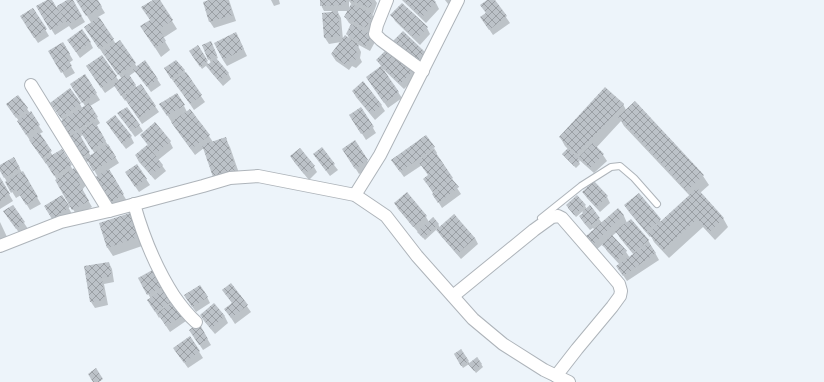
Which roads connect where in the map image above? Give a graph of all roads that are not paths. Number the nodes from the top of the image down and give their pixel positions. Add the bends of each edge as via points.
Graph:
1 (386, 0) edge
2 (458, 0) edge
3 (423, 71) junction
4 (31, 86) dead end
5 (355, 195) junction
6 (134, 204) junction
7 (657, 204) dead end
8 (109, 211) junction
9 (0, 246) edge
10 (451, 294) junction
11 (196, 322) dead end
12 (556, 376) junction
13 (569, 382) edge

1 - 3 street via 375,34
2 - 3 street
3 - 5 street via 380,155
4 - 8 street
5 - 6 street via 258,176 230,178
5 - 10 street via 386,216
6 - 8 street
6 - 11 street via 144,238 163,276 184,310
7 - 10 lane via 620,166 611,167 581,186
8 - 9 street via 61,222
10 - 12 street via 472,319 503,344
10 - 12 street via 552,217 562,218 619,284 621,290 612,307
12 - 13 street

